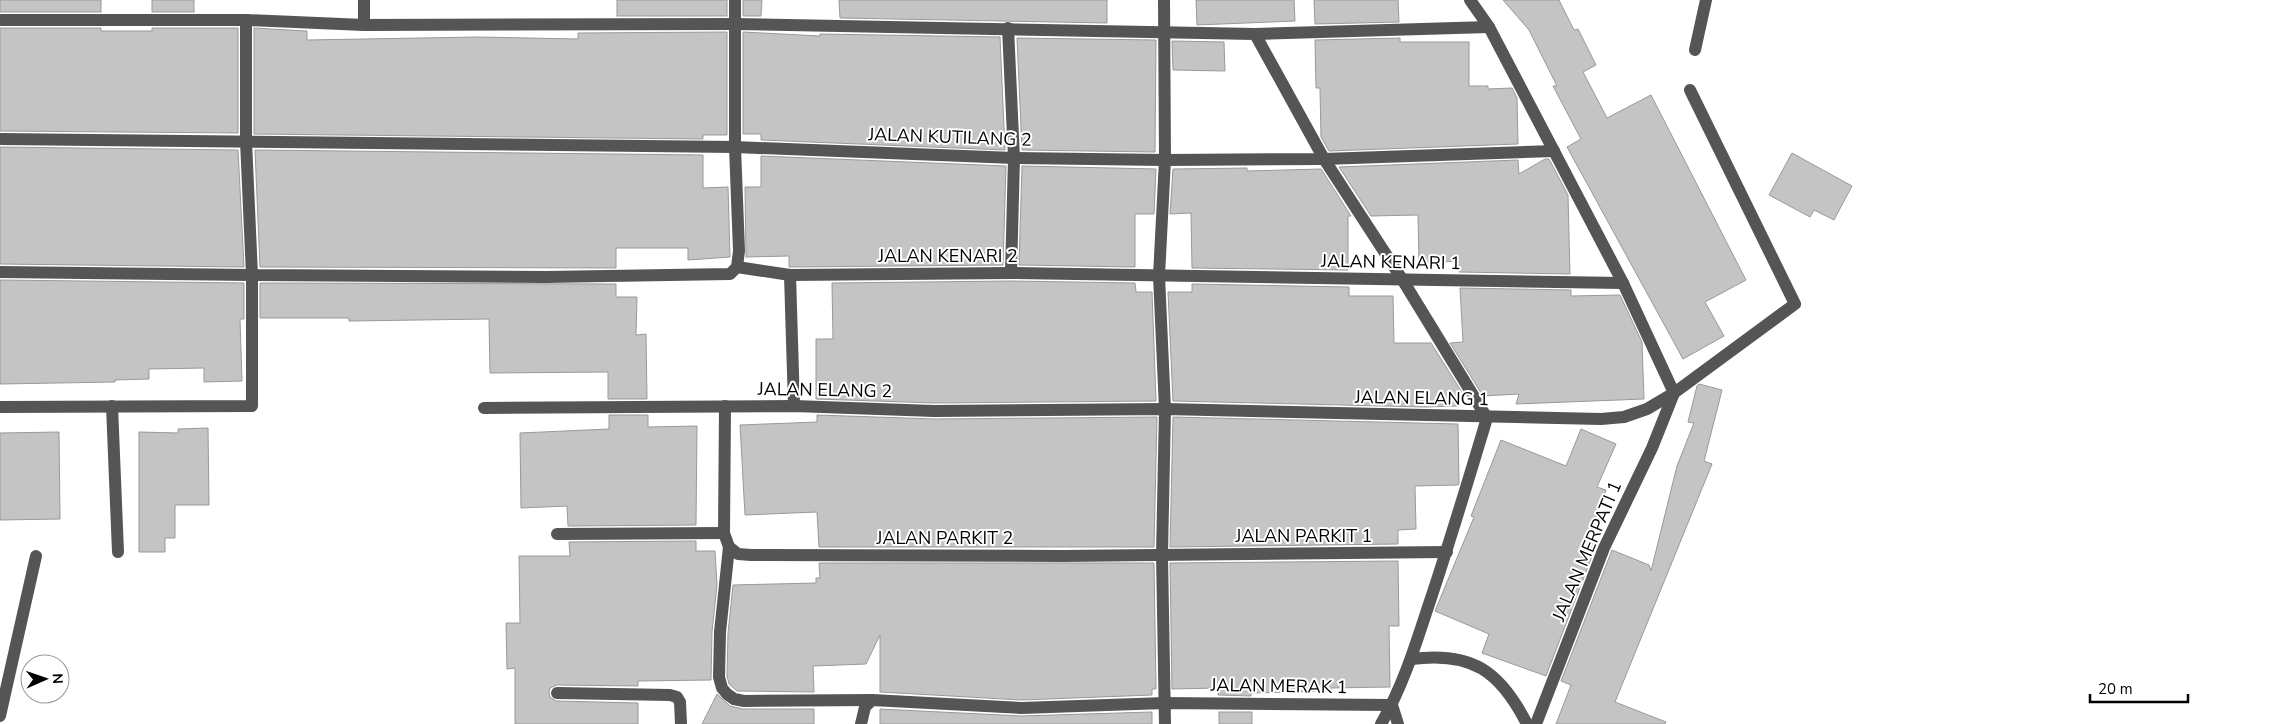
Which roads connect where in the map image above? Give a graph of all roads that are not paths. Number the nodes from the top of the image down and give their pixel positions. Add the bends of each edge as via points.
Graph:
1 (364, 0) edge
2 (735, 0) edge
3 (1164, 0) edge
4 (1470, 0) edge
5 (1706, 0) edge
6 (0, 20) edge
7 (246, 20) junction
8 (735, 24) junction
9 (364, 25) junction
10 (1489, 27) junction
11 (1008, 28) junction
12 (1163, 32) junction
13 (1255, 34) junction
14 (1695, 50) dead end
15 (1690, 90) dead end
16 (0, 139) edge
17 (246, 141) junction
18 (735, 147) junction
19 (1554, 150) junction
20 (1014, 158) junction
21 (1324, 159) junction
22 (1165, 160) junction
23 (737, 267) junction
24 (0, 272) edge
25 (1011, 273) junction
26 (252, 274) junction
27 (790, 275) junction
28 (1159, 276) junction
29 (1402, 279) junction
30 (1623, 283) junction
31 (1674, 393) junction
32 (112, 406) junction
33 (725, 406) junction
34 (794, 406) junction
35 (0, 407) edge
36 (484, 408) dead end
37 (1164, 410) junction
38 (1487, 418) junction
39 (724, 533) junction
40 (556, 534) dead end
41 (729, 547) junction
42 (118, 552) dead end
43 (1447, 552) junction
44 (1162, 555) junction
45 (36, 556) dead end
46 (1411, 659) junction
47 (557, 693) dead end
48 (872, 700) junction
49 (1164, 703) junction
50 (1392, 705) junction
51 (0, 716) edge
52 (681, 724) edge
53 (861, 724) edge
54 (1165, 724) edge
55 (1381, 724) edge
56 (1398, 724) edge
57 (1528, 724) edge
58 (1536, 724) edge

1 - 9 street
2 - 8 street
3 - 12 street
4 - 10 street
5 - 14 street
6 - 7 street
7 - 9 street
7 - 17 street
8 - 9 street
8 - 11 street
8 - 18 street
10 - 13 street
10 - 19 street
11 - 12 street
11 - 20 street
12 - 13 street
12 - 22 street
13 - 21 street
15 - 31 street, JALAN ELANG 1 via 1795,304
16 - 17 street, JALAN KUTILANG 2
17 - 18 street, JALAN KUTILANG 2
17 - 26 street
18 - 20 street, JALAN KUTILANG 2
18 - 23 street
19 - 21 street, JALAN KUTILANG 2
19 - 30 street
20 - 22 street, JALAN KUTILANG 2
20 - 25 street
21 - 22 street, JALAN KUTILANG 2
21 - 29 street
22 - 28 street
23 - 26 street via 730,274 565,277
23 - 27 street, JALAN KENARI 2
24 - 26 street
25 - 27 street, JALAN KENARI 2
25 - 28 street, JALAN KENARI 2
26 - 32 street via 252,406
27 - 34 street
28 - 29 street, JALAN KENARI 1
28 - 37 street
29 - 30 street, JALAN KENARI 1
29 - 38 street
30 - 31 street
31 - 38 street, JALAN ELANG 1 via 1647,409 1624,417
31 - 58 street, JALAN MERPATI 1 via 1652,448 1604,548
32 - 35 street
32 - 42 street
33 - 34 street, JALAN ELANG 2
33 - 36 street, JALAN ELANG 2
33 - 39 street
34 - 37 street, JALAN ELANG 2
37 - 38 street, JALAN ELANG 1
37 - 44 street
38 - 43 street
39 - 40 street
39 - 41 street
41 - 44 street, JALAN PARKIT 2 via 738,554 751,555
41 - 48 street, JALAN MERAK 1 via 720,632 719,678 727,694 744,701
43 - 44 street, JALAN PARKIT 1
43 - 46 street
44 - 49 street
45 - 51 street
46 - 50 street
46 - 57 street via 1453,657 1474,664 1505,687
47 - 52 street via 670,695 680,702
48 - 49 street, JALAN MERAK 1 via 1021,708
48 - 53 street via 865,707
49 - 50 street, JALAN MERAK 1
49 - 54 street
50 - 55 street
50 - 56 street

